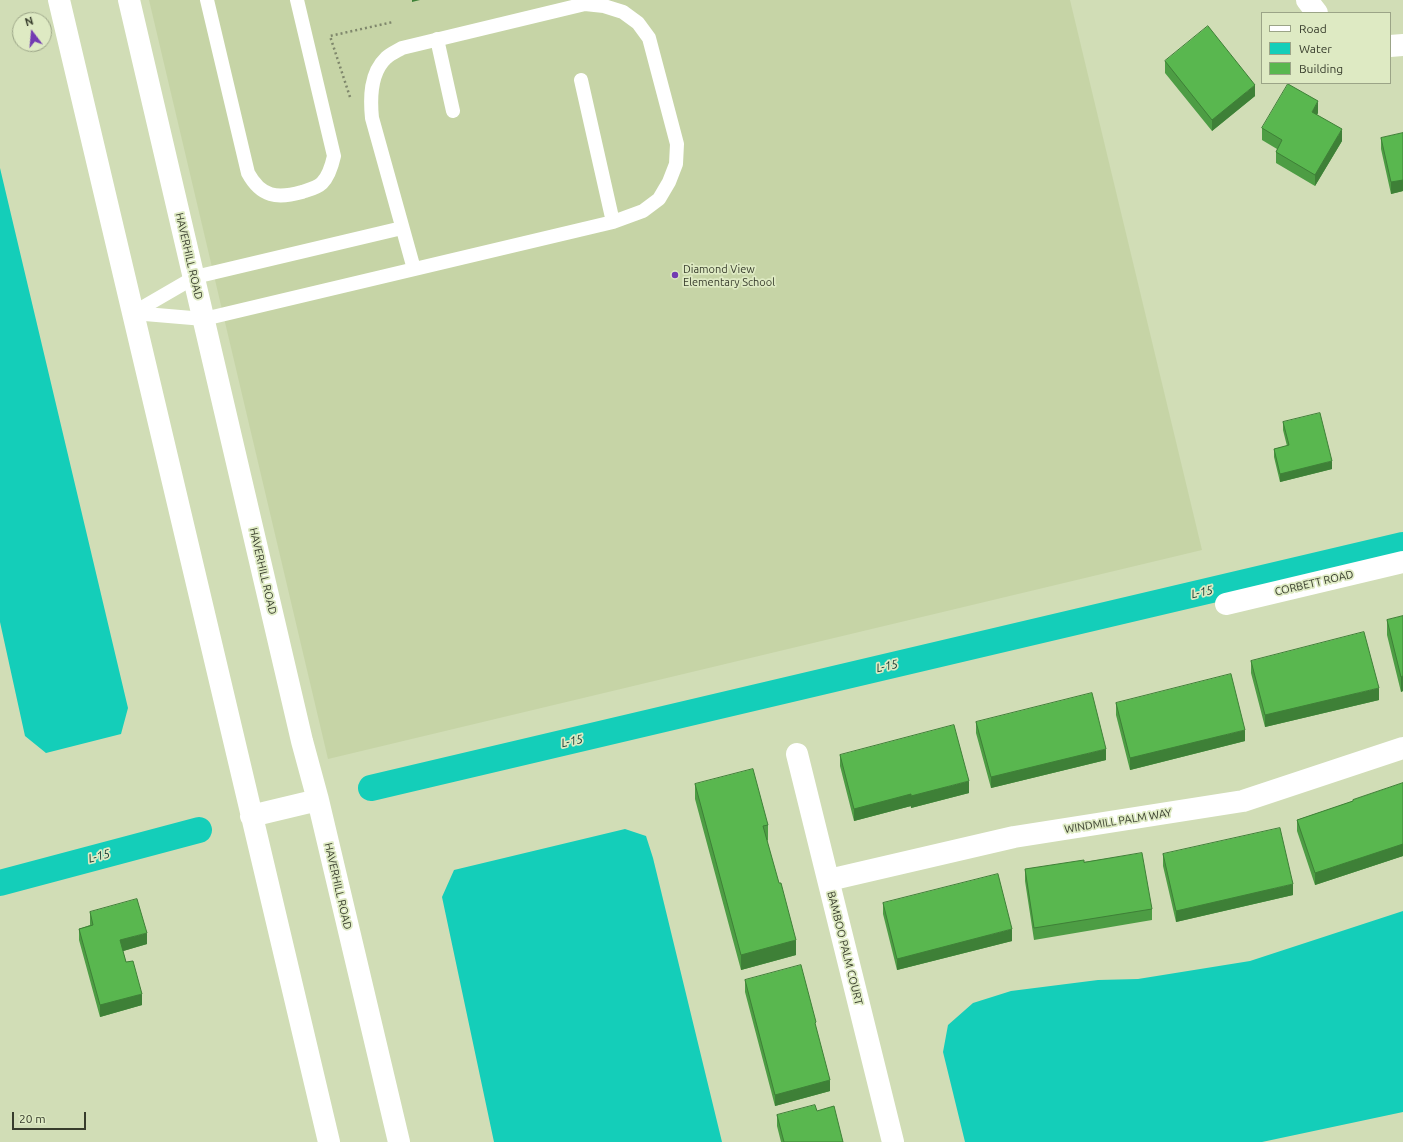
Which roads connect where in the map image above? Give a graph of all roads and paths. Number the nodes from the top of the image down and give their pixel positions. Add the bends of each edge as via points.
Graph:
1 (59, 0) edge
2 (129, 0) edge
3 (207, 0) edge
4 (297, 0) edge
5 (1307, 0) edge
6 (1316, 12) edge
7 (393, 22) dead end
8 (437, 39) junction
9 (1391, 46) edge
10 (1403, 46) edge
11 (581, 80) dead end
12 (351, 100) dead end
13 (453, 111) dead end
14 (612, 222) junction
15 (402, 228) junction
16 (414, 269) junction
17 (194, 277) junction
18 (133, 313) junction
19 (204, 319) junction
20 (1403, 562) edge
21 (1226, 604) dead end
22 (1403, 748) edge
23 (797, 754) dead end
24 (318, 800) junction
25 (251, 816) junction
26 (829, 880) junction
27 (329, 1142) edge
28 (399, 1142) edge
29 (893, 1142) edge

1 - 18 street
2 - 17 street, HAVERHILL ROAD
3 - 4 lane via 248,172 262,191 281,196 308,190 321,184 330,170 334,156
5 - 6 street
7 - 12 path via 330,36
8 - 13 lane
8 - 14 lane via 585,4 623,12 638,23 649,38 677,144 676,164 670,182 659,199 643,211
8 - 15 lane via 402,48 386,58 374,77 370,98 372,118
9 - 10 street
11 - 14 lane
14 - 16 lane
15 - 16 lane
15 - 17 lane
16 - 19 lane
17 - 18 lane
17 - 19 street, HAVERHILL ROAD
18 - 19 lane
18 - 25 street
19 - 24 street, HAVERHILL ROAD
20 - 21 street, CORBETT ROAD
22 - 26 street, WINDMILL PALM WAY via 1243,801 1014,837
23 - 26 street, BAMBOO PALM COURT
24 - 25 street
24 - 28 street, HAVERHILL ROAD
25 - 27 street
26 - 29 street, BAMBOO PALM COURT

